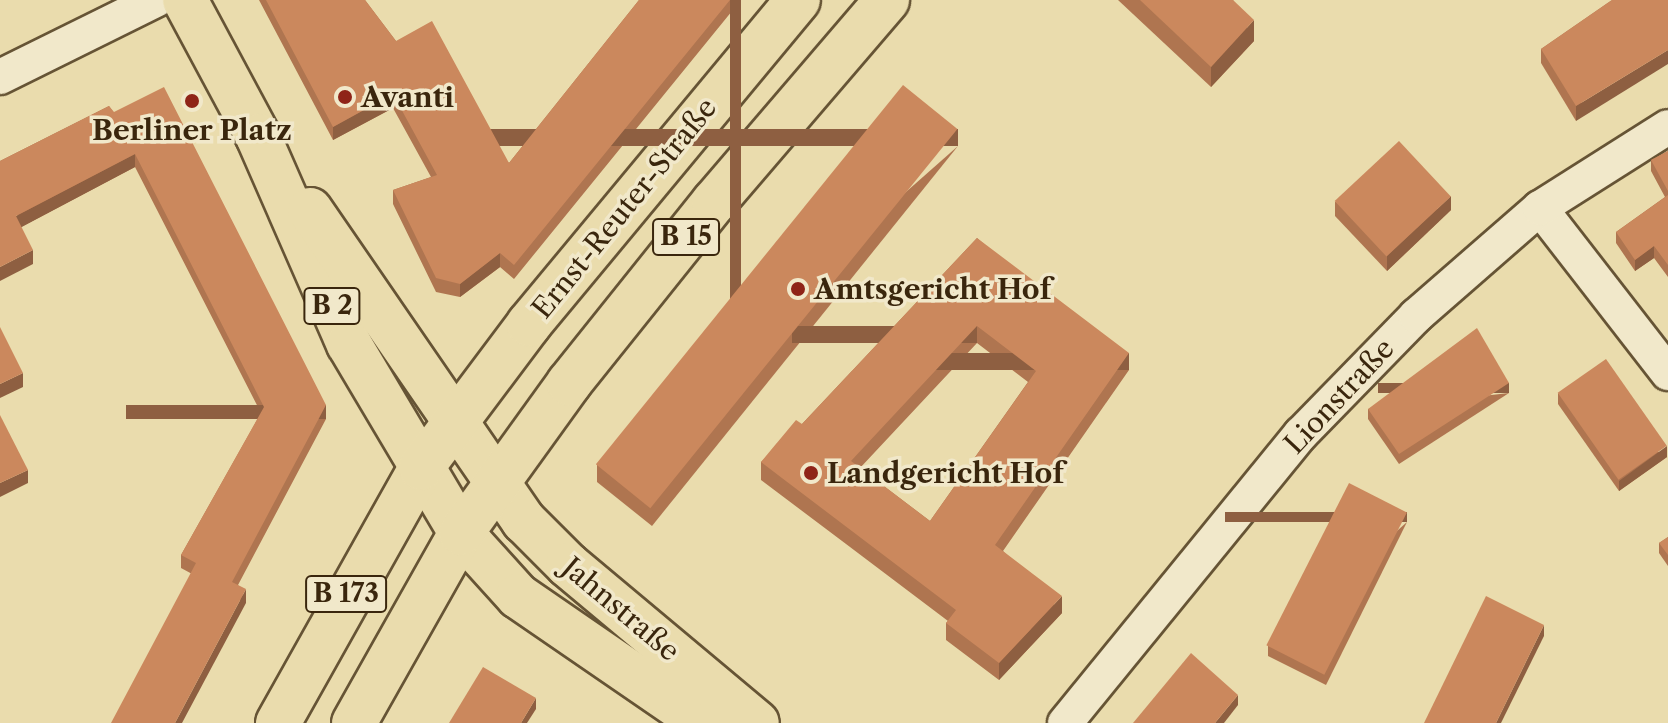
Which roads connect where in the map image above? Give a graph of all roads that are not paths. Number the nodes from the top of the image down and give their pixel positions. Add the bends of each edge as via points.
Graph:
1 (156, 0) edge
2 (185, 0) edge
3 (798, 0) edge
4 (887, 0) edge
5 (0, 77) edge
6 (1668, 127) edge
7 (258, 136) junction
8 (1540, 208) junction
9 (1668, 373) edge
10 (456, 419) junction
11 (421, 468) junction
12 (495, 483) junction
13 (461, 533) junction
14 (278, 723) edge
15 (354, 723) edge
16 (703, 723) edge
17 (757, 723) edge
18 (1065, 723) edge

1 - 5 street
2 - 7 main road, B 2
3 - 10 main road, Ernst-Reuter-Straße / B 15
4 - 12 main road, B 15 via 714,202
6 - 8 street, Lionstraße
7 - 10 main road, B 2
7 - 11 main road, B 2 via 349,344
8 - 9 street
8 - 18 street, Lionstraße via 1416,316 1301,434
10 - 11 main road, B 15
10 - 12 main road
11 - 13 main road
11 - 14 main road, B 173
12 - 13 main road, B 15
12 - 17 main road, Jahnstraße via 550,549
13 - 15 main road, B 173
13 - 16 main road, Jahnstraße via 518,596

